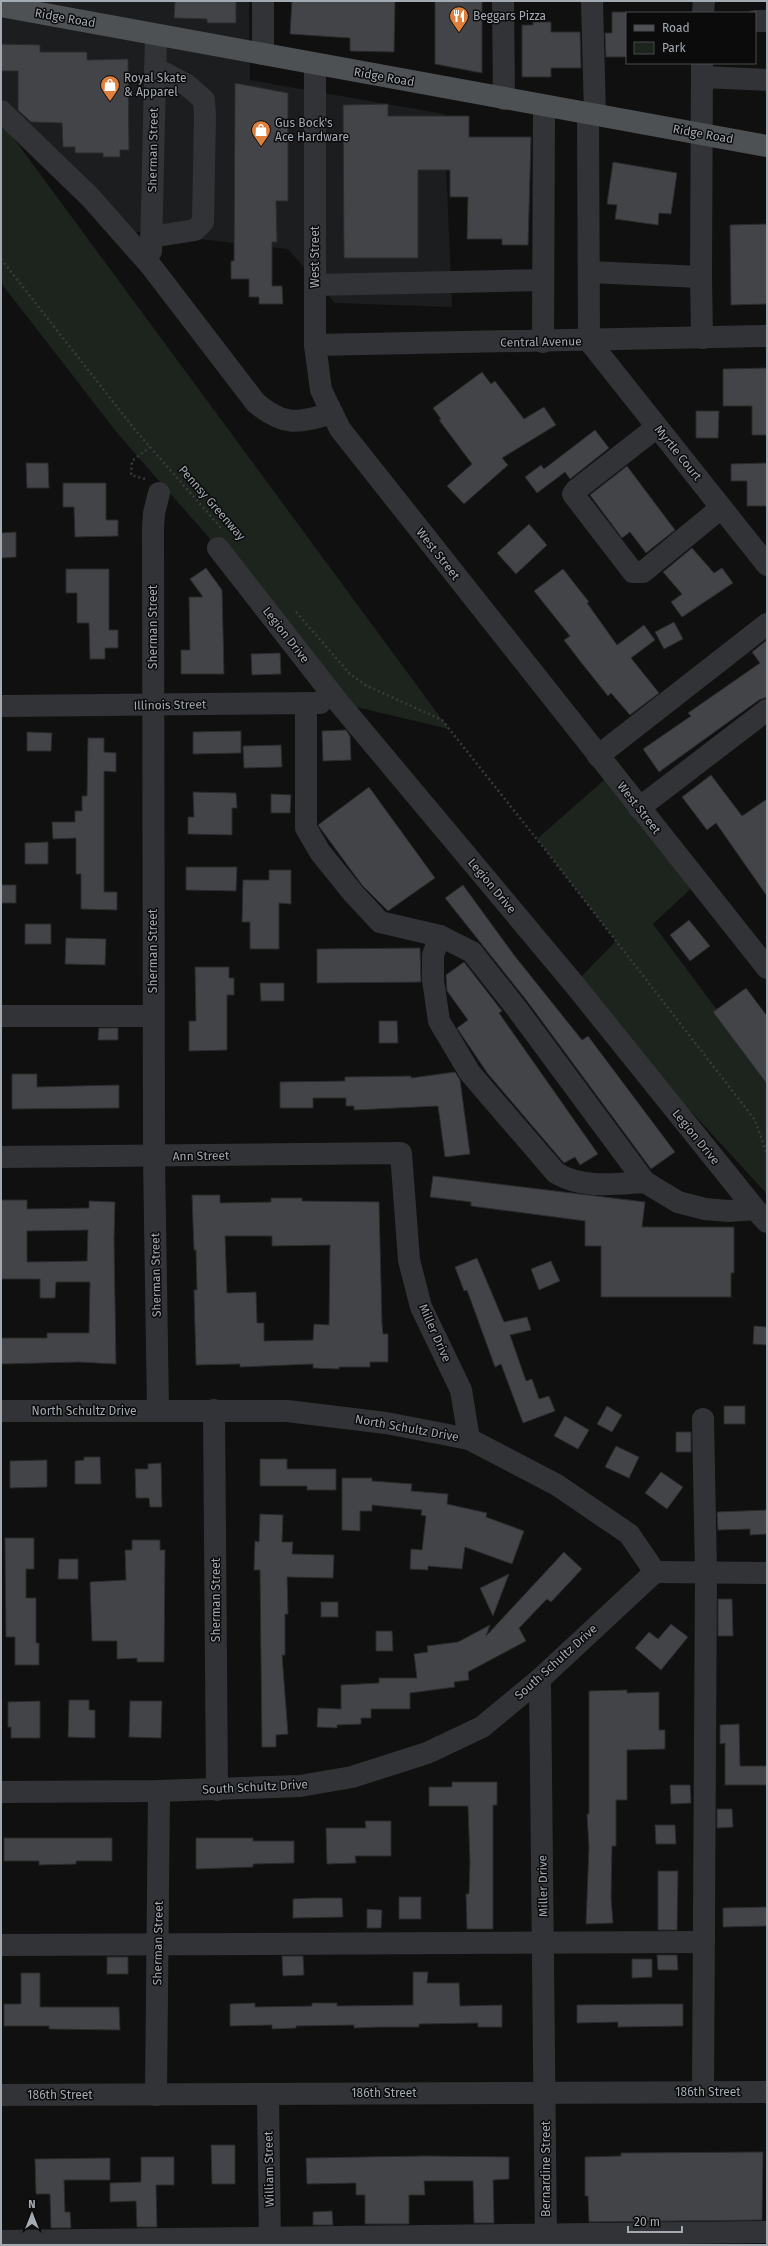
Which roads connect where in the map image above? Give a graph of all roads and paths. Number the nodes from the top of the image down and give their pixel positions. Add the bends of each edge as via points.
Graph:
1 (263, 1) edge
2 (503, 1) edge
3 (592, 1) edge
4 (704, 1) edge
5 (1, 6) edge
6 (703, 12) edge
7 (756, 21) edge
8 (767, 21) edge
9 (156, 35) junction
10 (263, 54) junction
11 (315, 64) junction
12 (155, 68) junction
13 (702, 70) edge
14 (767, 80) edge
15 (504, 99) junction
16 (544, 106) junction
17 (1, 111) edge
18 (592, 114) junction
19 (700, 134) junction
20 (767, 146) edge
21 (151, 237) junction
22 (1, 259) edge
23 (151, 266) junction
24 (589, 272) junction
25 (701, 276) junction
26 (543, 280) junction
27 (315, 285) junction
28 (767, 336) edge
29 (702, 338) junction
30 (589, 341) junction
31 (543, 342) junction
32 (315, 346) junction
33 (332, 413) junction
34 (657, 427) junction
35 (150, 447) junction
36 (159, 493) joint
37 (722, 508) junction
38 (221, 539) joint
39 (767, 565) edge
40 (292, 608) dead end
41 (767, 624) edge
42 (339, 703) junction
43 (306, 704) junction
44 (153, 705) junction
45 (1, 706) edge
46 (767, 710) edge
47 (598, 756) junction
48 (639, 808) junction
49 (440, 936) junction
50 (767, 968) edge
51 (1, 1016) edge
52 (153, 1016) junction
53 (401, 1153) joint
54 (767, 1154) edge
55 (1, 1157) edge
56 (154, 1157) junction
57 (645, 1182) junction
58 (761, 1216) edge
59 (158, 1410) junction
60 (214, 1410) junction
61 (1, 1411) edge
62 (704, 1419) dead end
63 (469, 1439) junction
64 (655, 1572) junction
65 (706, 1573) junction
66 (767, 1573) edge
67 (540, 1679) junction
68 (217, 1790) junction
69 (159, 1791) junction
70 (1, 1792) edge
71 (704, 1942) junction
72 (543, 1943) junction
73 (1, 1945) edge
74 (158, 1945) junction
75 (703, 2092) junction
76 (767, 2092) edge
77 (545, 2093) junction
78 (156, 2094) junction
79 (268, 2094) junction
80 (1, 2095) edge
81 (767, 2232) edge
82 (684, 2239) edge
83 (1, 2241) edge
84 (408, 2241) edge
85 (546, 2241) edge
86 (137, 2242) edge
87 (270, 2242) edge

1 - 10 street
2 - 15 street
3 - 18 street
4 - 6 street
5 - 9 main road, Ridge Road
7 - 8 street
9 - 10 main road, Ridge Road
9 - 12 street, Sherman Street
10 - 11 main road, Ridge Road
11 - 15 main road, Ridge Road
11 - 27 street, West Street
12 - 21 street, Sherman Street
12 - 21 street via 187,85 204,100 204,214 203,222 195,230
13 - 14 street
13 - 19 street
15 - 16 main road, Ridge Road
16 - 18 main road, Ridge Road
16 - 26 street
17 - 23 street via 90,197
18 - 19 main road, Ridge Road
18 - 24 street
19 - 20 main road, Ridge Road
19 - 25 street
21 - 23 street, Sherman Street
22 - 35 path, Pennsy Greenway
23 - 33 street via 242,387 270,415 302,422
24 - 25 street
24 - 30 street
25 - 29 street
26 - 27 street
26 - 31 street
27 - 32 street, West Street
28 - 29 street, Central Avenue
29 - 30 street, Central Avenue
30 - 31 street, Central Avenue
30 - 34 street, Myrtle Court
31 - 32 street, Central Avenue
32 - 33 street, West Street via 321,390
33 - 47 street, West Street via 340,429
34 - 37 street, Myrtle Court
34 - 37 street via 573,494 633,572 643,572
35 - 36 path via 132,461 131,475 149,481
35 - 38 path, Pennsy Greenway
36 - 44 street, Sherman Street via 153,528
37 - 39 street, Myrtle Court
38 - 42 street, Legion Drive
40 - 54 path via 350,674 367,686 442,720 755,1120
41 - 47 street
42 - 43 street, Illinois Street
42 - 58 street, Legion Drive via 574,984
43 - 44 street, Illinois Street
43 - 49 street via 306,828 320,852 380,922
44 - 45 street, Illinois Street
44 - 52 street, Sherman Street
46 - 48 street
47 - 48 street, West Street
48 - 50 street, West Street
49 - 57 street via 472,952
49 - 57 street via 433,955 433,980 439,1021 470,1072 556,1173 568,1180 591,1184
51 - 52 street
52 - 56 street, Sherman Street
53 - 56 street, Ann Street
53 - 63 street, Miller Drive via 409,1260 421,1307 461,1390
55 - 56 street, Ann Street
56 - 59 street, Sherman Street
57 - 58 street via 678,1202 705,1209
59 - 60 street, North Schultz Drive
59 - 61 street, North Schultz Drive
60 - 63 street, North Schultz Drive via 286,1411 386,1423
60 - 68 street, Sherman Street
62 - 65 street
63 - 64 street, North Schultz Drive via 557,1485 629,1534
64 - 65 street
64 - 67 street, South Schultz Drive
65 - 66 street
65 - 71 street
67 - 68 street, South Schultz Drive via 482,1727 427,1754 352,1777 300,1786
67 - 72 street, Miller Drive
68 - 69 street, South Schultz Drive
69 - 70 street, South Schultz Drive
69 - 74 street, Sherman Street
71 - 72 street
71 - 75 street
72 - 74 street
72 - 77 street, Miller Drive
73 - 74 street
74 - 78 street, Sherman Street
75 - 76 street, 186th Street
75 - 77 street, 186th Street
77 - 79 street, 186th Street
77 - 85 street, Bernardine Street
78 - 79 street, 186th Street
78 - 80 street, 186th Street
79 - 87 street, William Street
81 - 82 street
82 - 85 street
83 - 86 street
84 - 85 street
84 - 87 street
86 - 87 street

